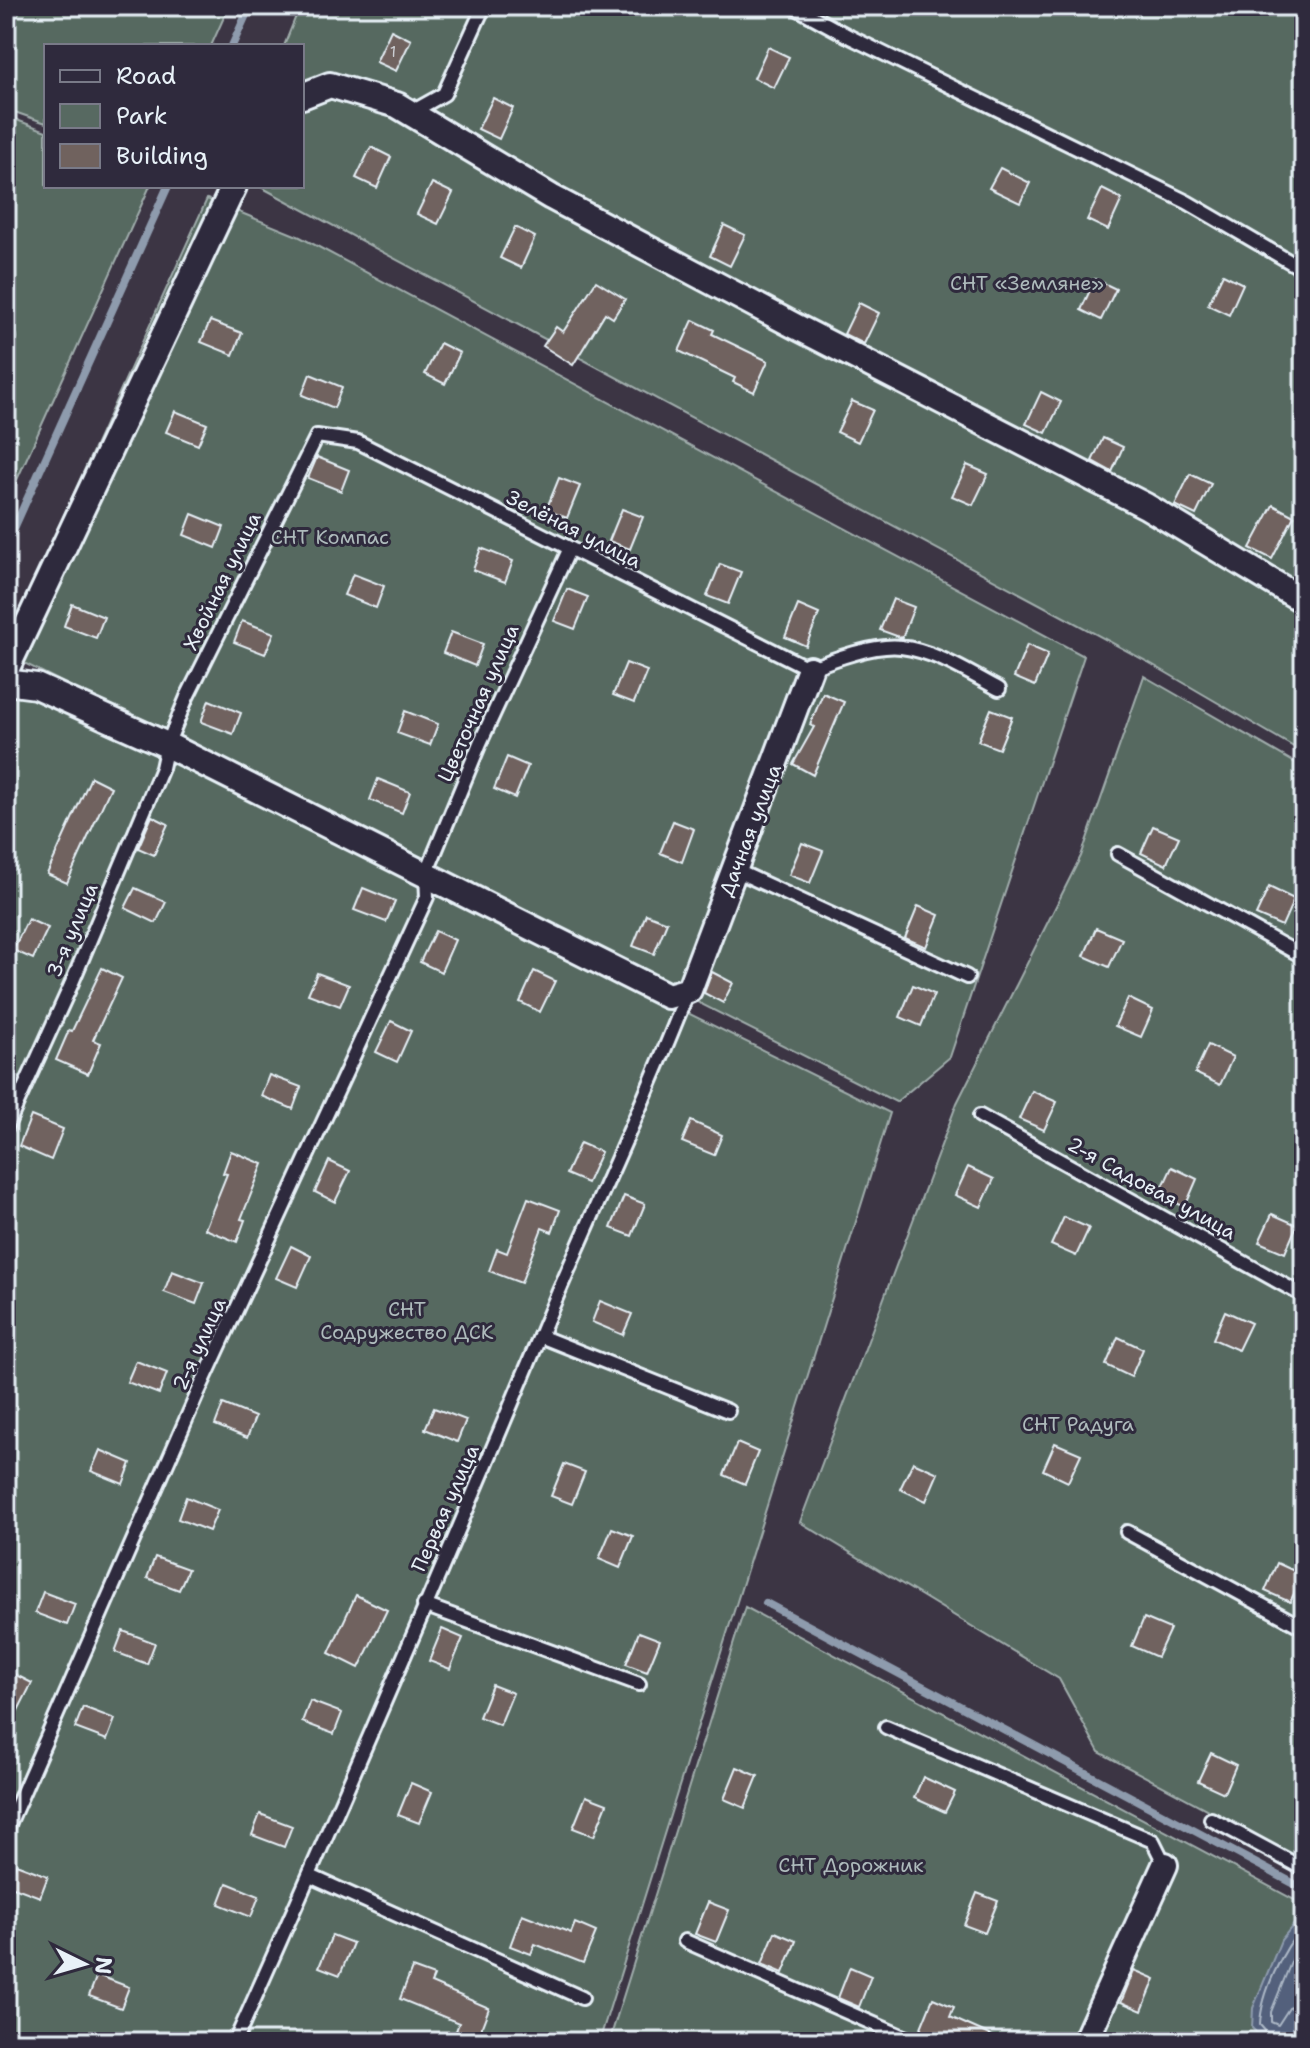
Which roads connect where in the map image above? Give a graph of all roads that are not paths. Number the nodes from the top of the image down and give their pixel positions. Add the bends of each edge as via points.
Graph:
1 (484, 6) edge
2 (793, 6) edge
3 (304, 95) edge
4 (410, 113) junction
5 (233, 188) edge
6 (1304, 270) edge
7 (317, 436) joint
8 (569, 550) junction
9 (1304, 601) edge
10 (810, 669) junction
11 (6, 670) edge
12 (6, 682) edge
13 (999, 689) dead end
14 (167, 745) junction
15 (1118, 854) dead end
16 (735, 870) junction
17 (426, 874) junction
18 (1304, 957) edge
19 (967, 977) dead end
20 (689, 990) junction
21 (980, 1116) dead end
22 (6, 1128) edge
23 (1304, 1296) edge
24 (540, 1336) junction
25 (728, 1411) dead end
26 (1127, 1532) dead end
27 (424, 1605) junction
28 (1304, 1628) edge
29 (639, 1684) dead end
30 (886, 1727) dead end
31 (1211, 1819) dead end
32 (6, 1831) edge
33 (1165, 1865) joint
34 (1304, 1869) edge
35 (310, 1876) junction
36 (685, 1941) dead end
37 (582, 1998) dead end
38 (235, 2042) edge
39 (915, 2042) edge
40 (1085, 2042) edge

1 - 4 lane via 444,94
2 - 6 lane via 1187,202
3 - 4 street via 330,85
4 - 9 street via 551,197 1146,506
5 - 11 street
7 - 8 lane, Зелёная улица via 358,442
7 - 14 lane, Хвойная улица
8 - 10 lane, Зелёная улица
8 - 17 lane, Цветочная улица
10 - 13 lane via 843,655 900,646 945,660
10 - 16 street, Дачная улица
12 - 14 street via 36,686
14 - 17 street
14 - 22 lane, 3-я улица via 71,985
15 - 18 lane
16 - 19 lane
16 - 20 street, Дачная улица
17 - 20 street via 668,996
17 - 32 lane, 2-я улица via 427,897 196,1397
20 - 24 lane, Первая улица
21 - 23 lane, 2-я Садовая улица
24 - 25 lane
24 - 27 lane, Первая улица
26 - 28 lane
27 - 29 lane
27 - 35 lane, Первая улица
30 - 33 lane via 1153,1841
31 - 34 lane
33 - 40 street
35 - 37 lane
35 - 38 lane, Первая улица
36 - 39 lane

